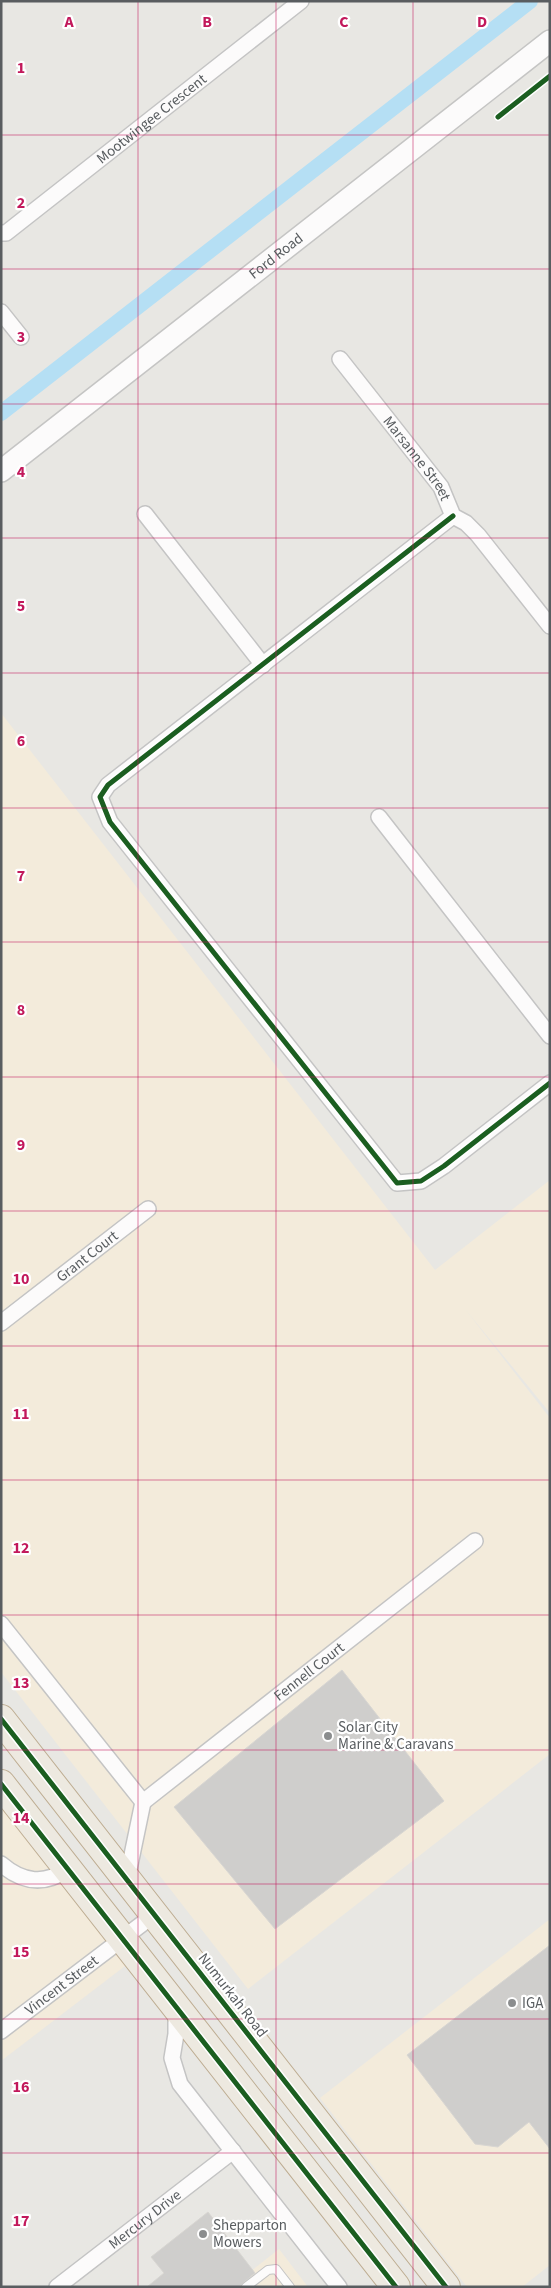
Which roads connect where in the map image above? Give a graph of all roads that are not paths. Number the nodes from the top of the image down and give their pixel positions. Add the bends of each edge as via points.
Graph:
1 (301, 1) edge
2 (550, 41) edge
3 (1, 233) edge
4 (1, 312) edge
5 (21, 337) dead end
6 (340, 359) dead end
7 (1, 471) edge
8 (145, 514) dead end
9 (453, 516) junction
10 (550, 626) edge
11 (263, 665) junction
12 (378, 817) dead end
13 (550, 1036) edge
14 (550, 1083) edge
15 (148, 1209) dead end
16 (1, 1323) edge
17 (475, 1541) dead end
18 (1, 1624) edge
19 (1, 1719) edge
20 (1, 1784) edge
21 (143, 1802) junction
22 (76, 1814) junction
23 (1, 1864) edge
24 (68, 1869) junction
25 (127, 1878) junction
26 (155, 1914) junction
27 (123, 1939) junction
28 (176, 2006) junction
29 (1, 2030) edge
30 (233, 2151) junction
31 (57, 2287) edge
32 (246, 2287) edge
33 (290, 2287) edge
34 (339, 2287) edge
35 (396, 2287) edge
36 (446, 2287) edge

1 - 3 street, Mootwingee Crescent via 64,189 6,233
2 - 7 street, Ford Road
4 - 5 street
6 - 9 street, Marsanne Street via 441,487
8 - 11 street
9 - 10 street, Marsanne Street via 478,535
9 - 11 street
11 - 14 street via 108,785 100,797 110,822 397,1182 421,1181
12 - 13 street
15 - 16 street, Grant Court
17 - 21 street, Fennell Court
18 - 21 street
19 - 22 highway, Numurkah Road
20 - 24 highway
21 - 25 street
22 - 24 highway via 80,1844
22 - 25 highway, Numurkah Road
23 - 24 street via 24,1878 42,1880 55,1878
24 - 27 highway
25 - 26 highway, Numurkah Road
26 - 27 street, Vincent Street
26 - 36 highway, Numurkah Road
27 - 28 highway
27 - 29 street, Vincent Street
28 - 30 street via 172,2058 180,2084
28 - 35 highway
30 - 31 street, Mercury Drive
30 - 34 street
32 - 33 lane via 268,2270 276,2269

